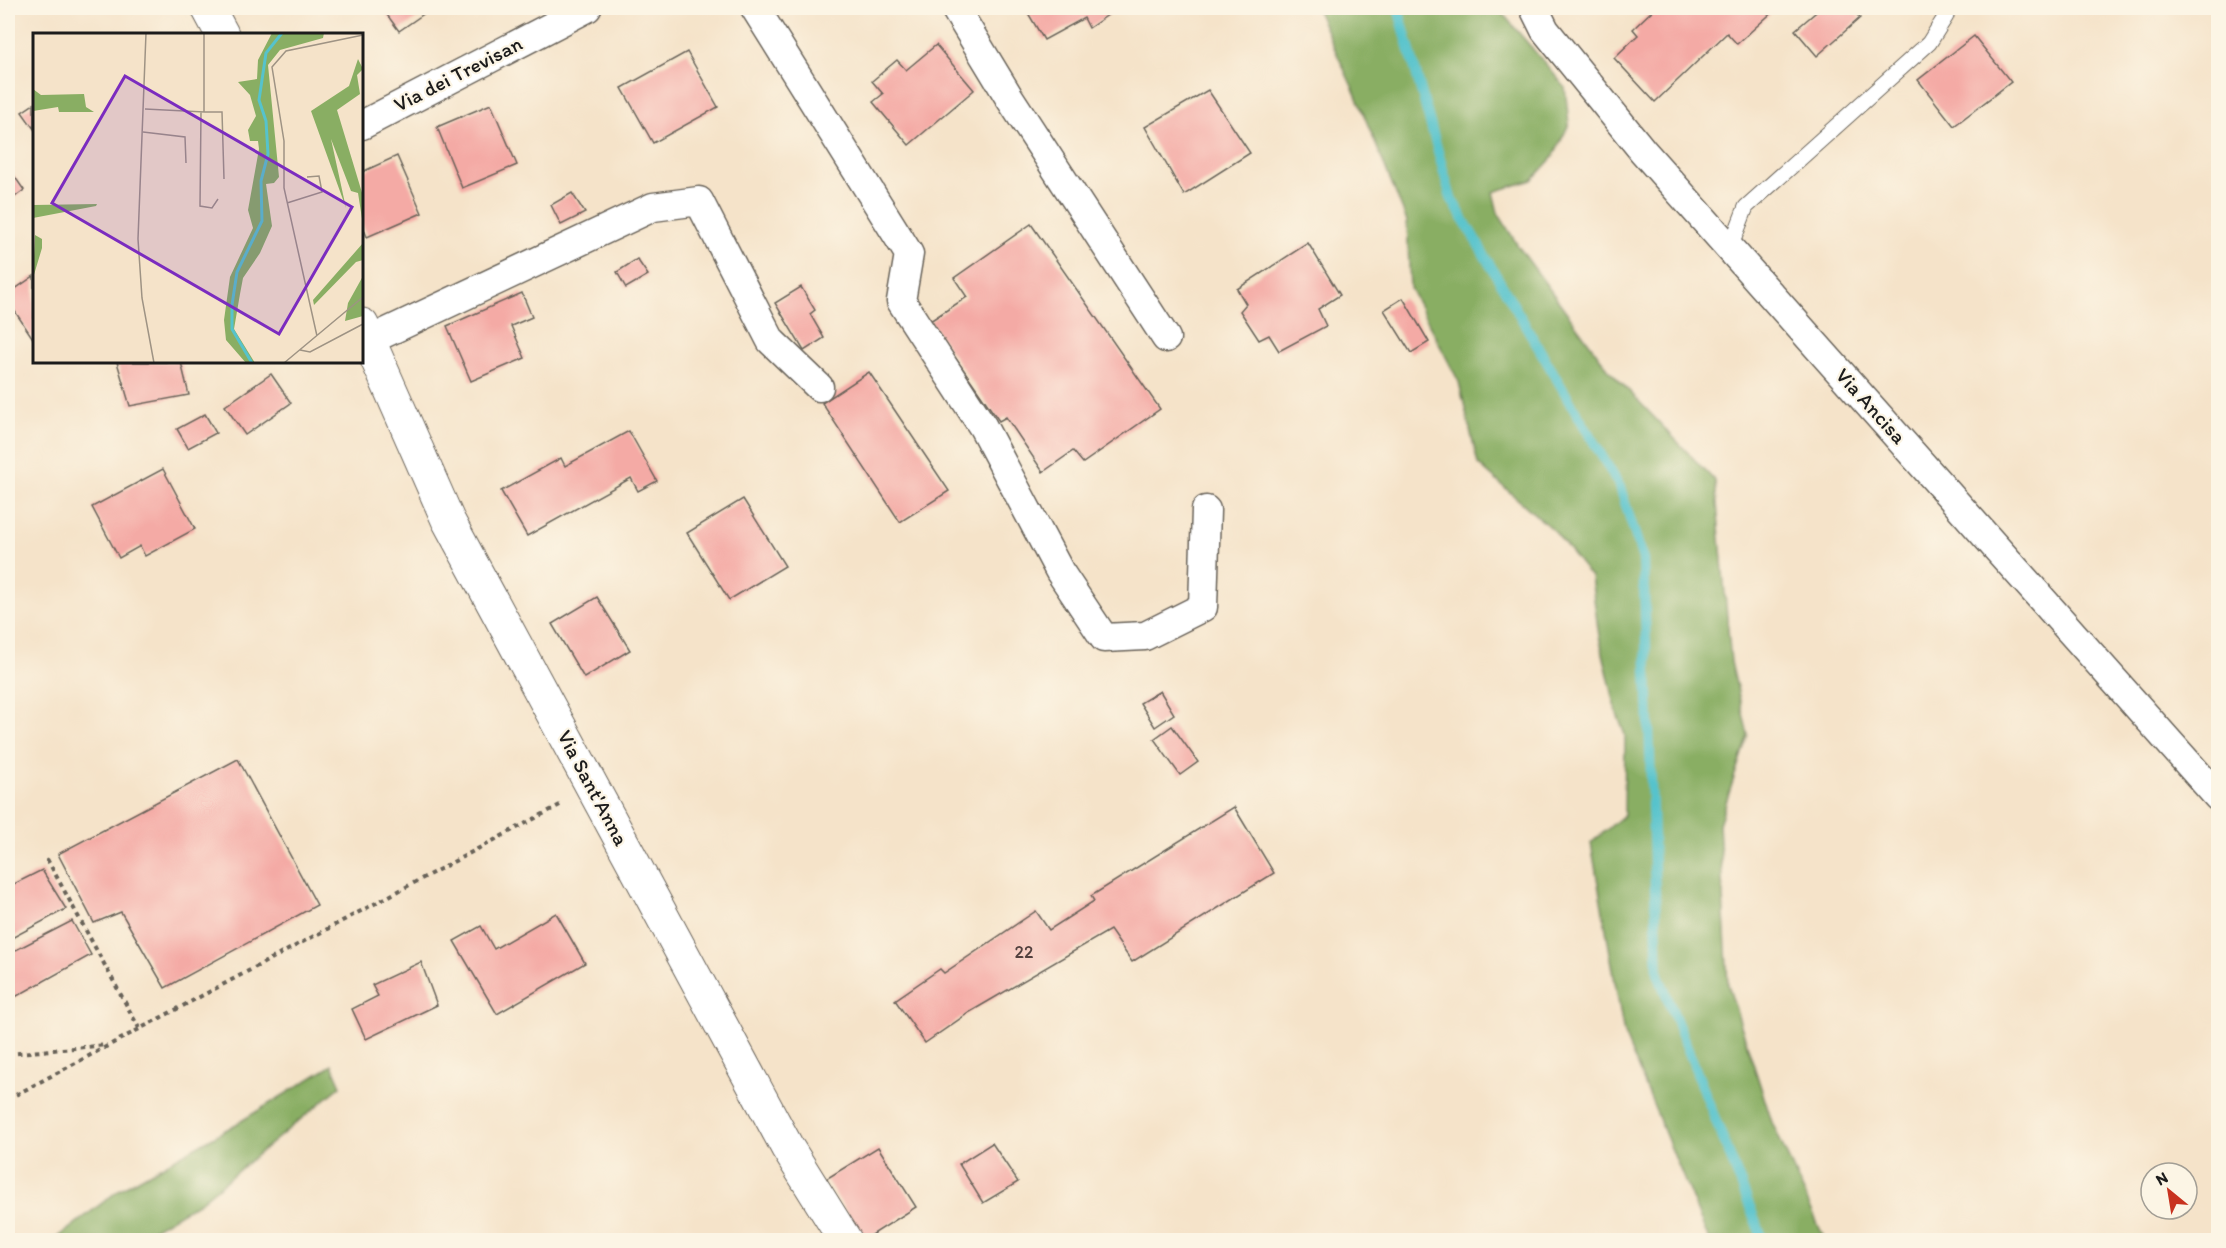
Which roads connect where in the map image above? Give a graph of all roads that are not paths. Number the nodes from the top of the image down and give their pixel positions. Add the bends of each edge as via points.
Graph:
1 (208, 8) edge
2 (587, 8) edge
3 (755, 8) edge
4 (955, 8) edge
5 (1534, 8) edge
6 (1944, 8) edge
7 (221, 33) edge
8 (363, 124) edge
9 (1730, 248) junction
10 (365, 333) edge
11 (1166, 338) dead end
12 (819, 387) dead end
13 (1206, 510) dead end
14 (2218, 797) edge
15 (845, 1240) edge

1 - 7 main road
2 - 8 street, Via dei Trevisan
3 - 13 street via 909,254 901,301 982,428 1060,572 1104,638 1145,636 1203,607
4 - 11 street
5 - 9 street, Via Ancisa via 1545,30 1643,151
6 - 9 lane via 1946,16 1929,43 1746,207
9 - 14 street, Via Ancisa
10 - 12 street via 653,207 699,201 771,341
10 - 15 main road, Via Sant'Anna via 448,520 787,1147

